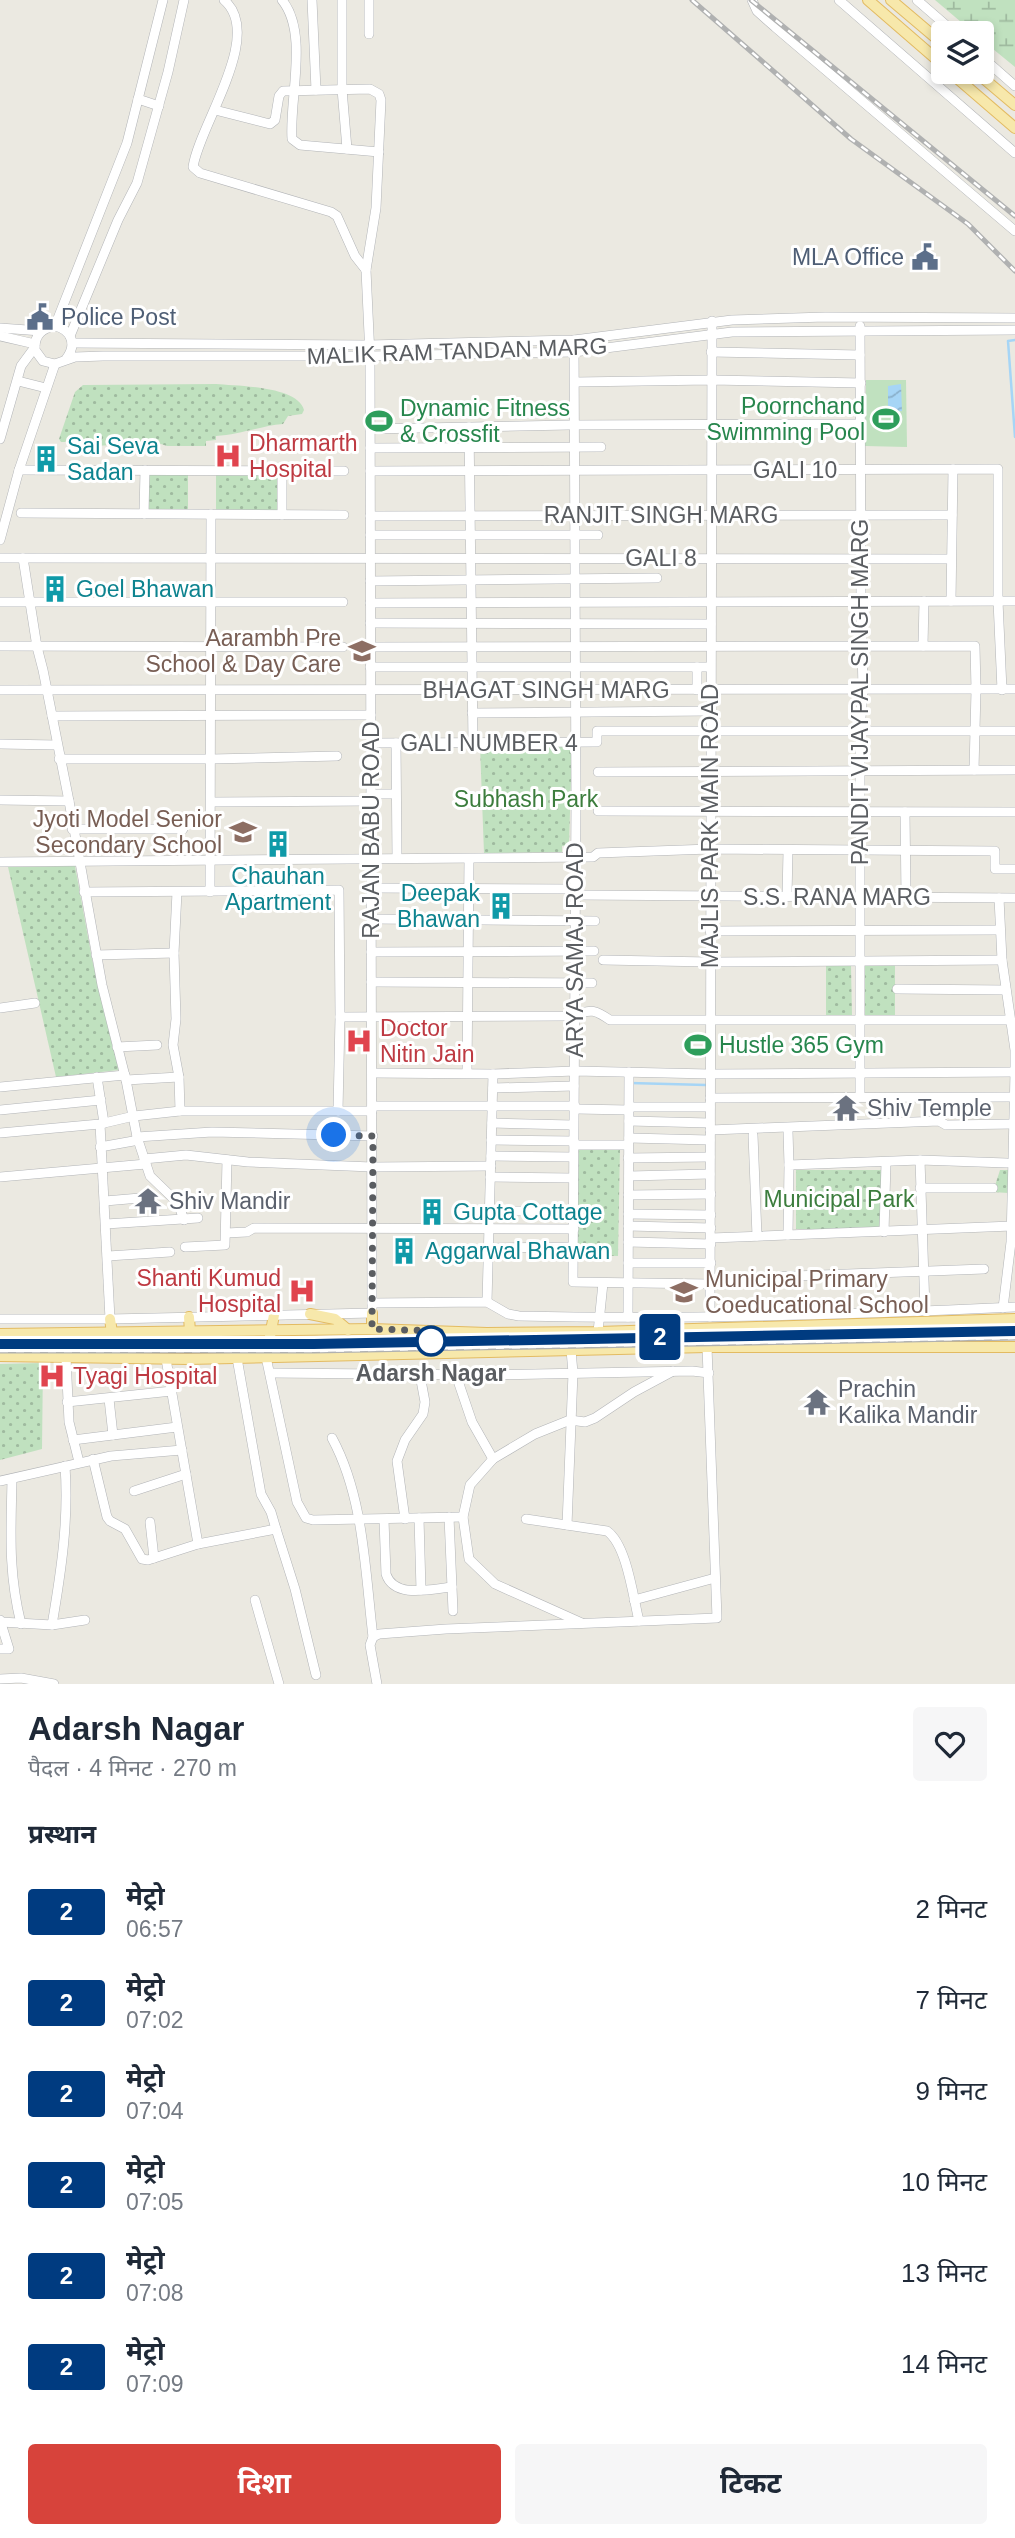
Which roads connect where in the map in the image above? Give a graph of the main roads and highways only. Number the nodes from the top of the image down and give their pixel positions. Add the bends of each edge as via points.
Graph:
1 (868, 0) edge
2 (891, 0) edge
3 (931, 34) edge
4 (931, 55) edge
5 (964, 84) edge
6 (990, 84) edge
7 (1015, 105) edge
8 (1015, 128) edge
9 (372, 1308) road end
10 (925, 1310) road end
11 (310, 1314) road end
12 (274, 1315) road end
13 (189, 1317) road end
14 (110, 1319) road end
15 (1015, 1319) edge
16 (926, 1324) junction
17 (372, 1329) junction
18 (348, 1330) junction
19 (190, 1332) junction
20 (271, 1332) junction
21 (112, 1333) junction
22 (0, 1334) edge
23 (74, 1334) junction
24 (1015, 1347) edge
25 (0, 1356) edge
26 (70, 1357) junction
27 (266, 1357) junction

1 - 4 main road
2 - 3 main road
5 - 8 main road
6 - 7 main road
9 - 17 main road
10 - 16 main road
11 - 18 main road via 335,1319
12 - 20 main road
13 - 19 main road
14 - 21 main road
15 - 16 main road
16 - 17 main road via 598,1332
17 - 18 main road
18 - 20 main road
19 - 20 main road
19 - 21 main road
20 - 27 main road
21 - 23 main road
22 - 23 main road
23 - 26 main road
24 - 27 main road via 707,1347
25 - 26 main road
26 - 27 main road

